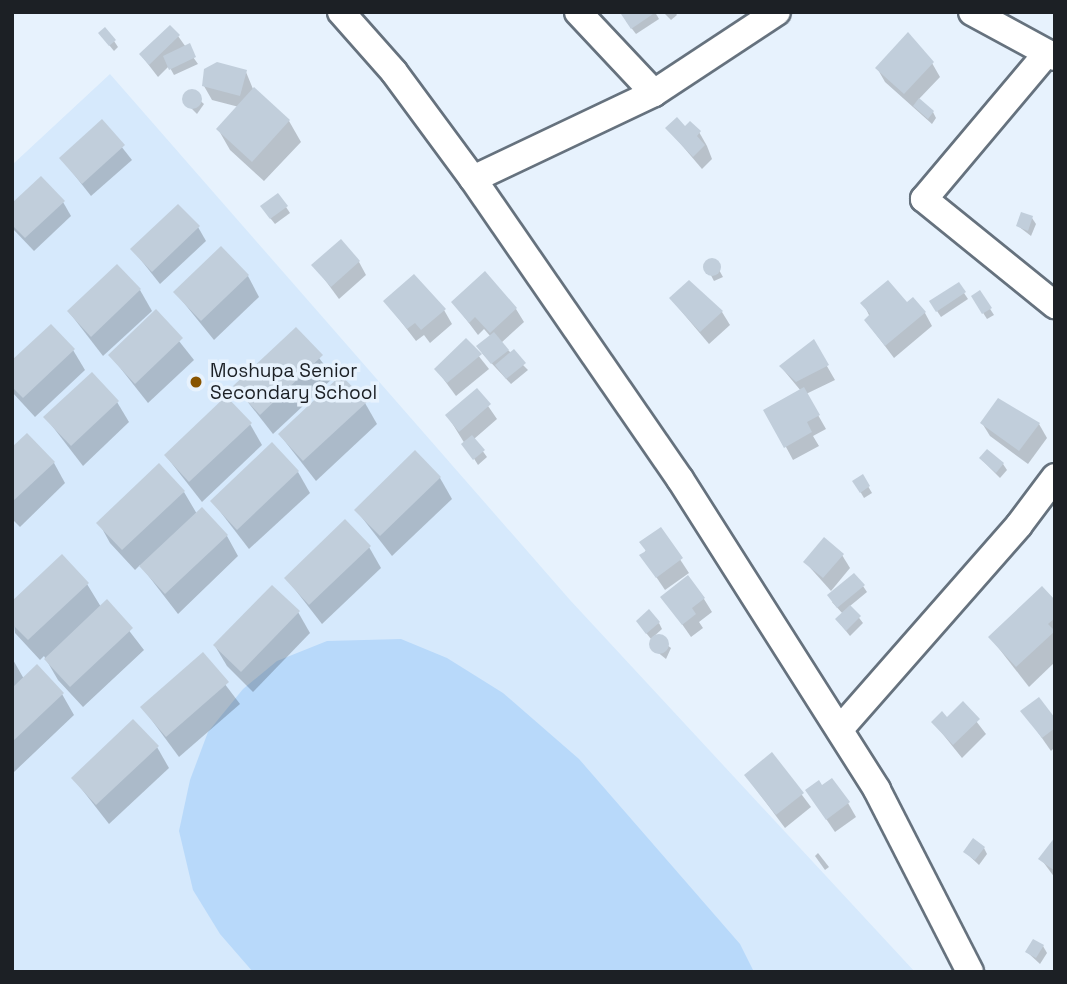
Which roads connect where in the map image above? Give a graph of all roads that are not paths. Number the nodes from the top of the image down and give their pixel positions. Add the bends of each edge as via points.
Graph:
1 (341, 12) edge
2 (578, 12) edge
3 (778, 12) edge
4 (972, 12) edge
5 (1051, 55) edge
6 (654, 93) junction
7 (473, 179) junction
8 (1055, 305) edge
9 (1055, 477) edge
10 (840, 729) junction
11 (970, 972) edge

1 - 7 street via 394,72
2 - 6 street
3 - 6 street
4 - 5 street
5 - 8 street via 924,199
6 - 7 street
7 - 10 street via 681,479
9 - 10 street via 1019,526
10 - 11 street via 909,849

